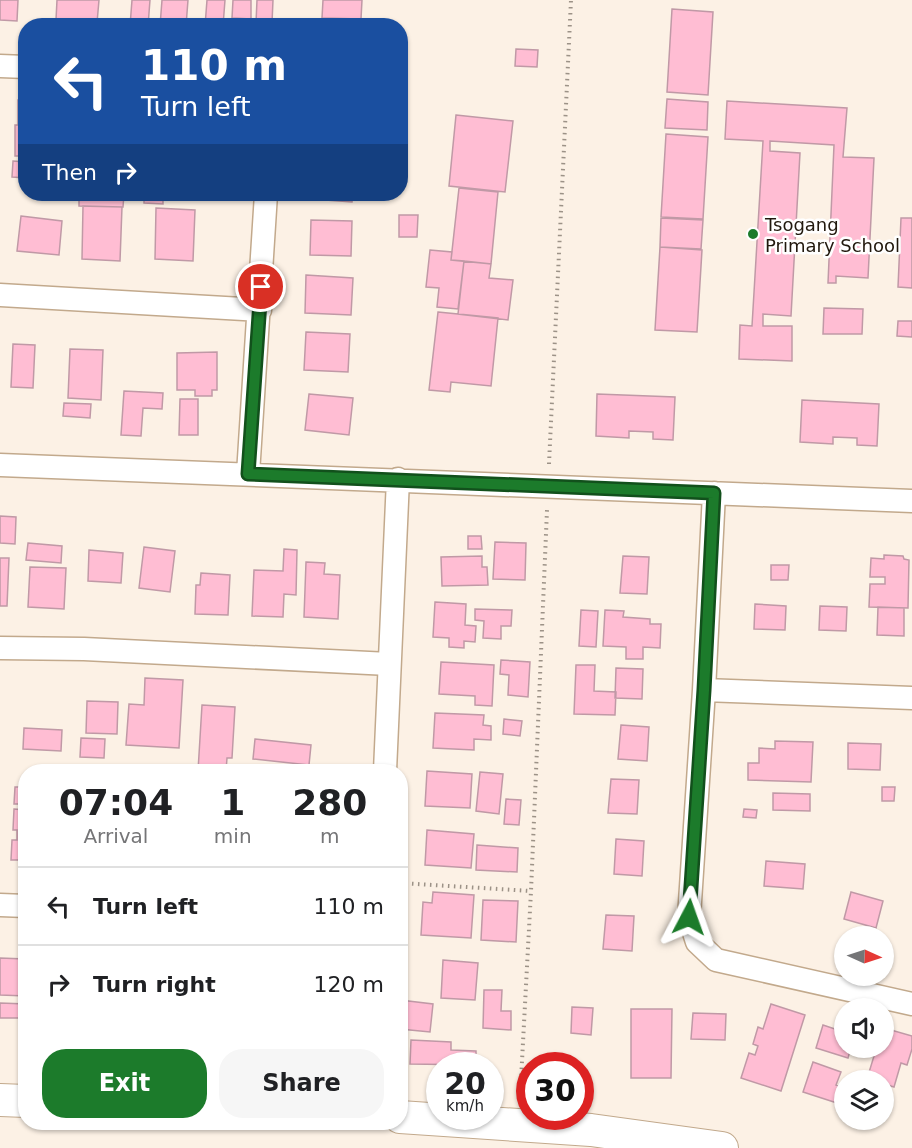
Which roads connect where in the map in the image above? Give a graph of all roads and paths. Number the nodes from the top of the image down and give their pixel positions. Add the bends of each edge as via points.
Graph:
1 (572, 0) edge
2 (0, 66) edge
3 (18, 67) edge
4 (266, 201) edge
5 (0, 295) edge
6 (260, 310) junction
7 (0, 465) edge
8 (248, 474) junction
9 (398, 479) junction
10 (548, 486) junction
11 (714, 493) junction
12 (912, 501) edge
13 (0, 648) edge
14 (389, 664) junction
15 (704, 690) junction
16 (912, 698) edge
17 (385, 764) edge
18 (408, 883) edge
19 (531, 891) junction
20 (0, 905) edge
21 (18, 906) edge
22 (912, 1004) edge
23 (522, 1052) edge
24 (0, 1100) edge
25 (18, 1101) edge
26 (408, 1117) edge
27 (516, 1124) edge
28 (591, 1130) edge
29 (723, 1148) edge

1 - 10 path
2 - 3 street
4 - 6 street
5 - 6 street
6 - 8 street
7 - 8 street
8 - 9 street
9 - 10 street
9 - 14 street
10 - 11 street
10 - 19 path
11 - 12 street
11 - 15 street
13 - 14 street
14 - 17 street
15 - 16 street
15 - 22 street via 689,917 697,942 716,960
18 - 19 path
19 - 23 path
20 - 21 street
24 - 25 street
26 - 27 street
28 - 29 street

